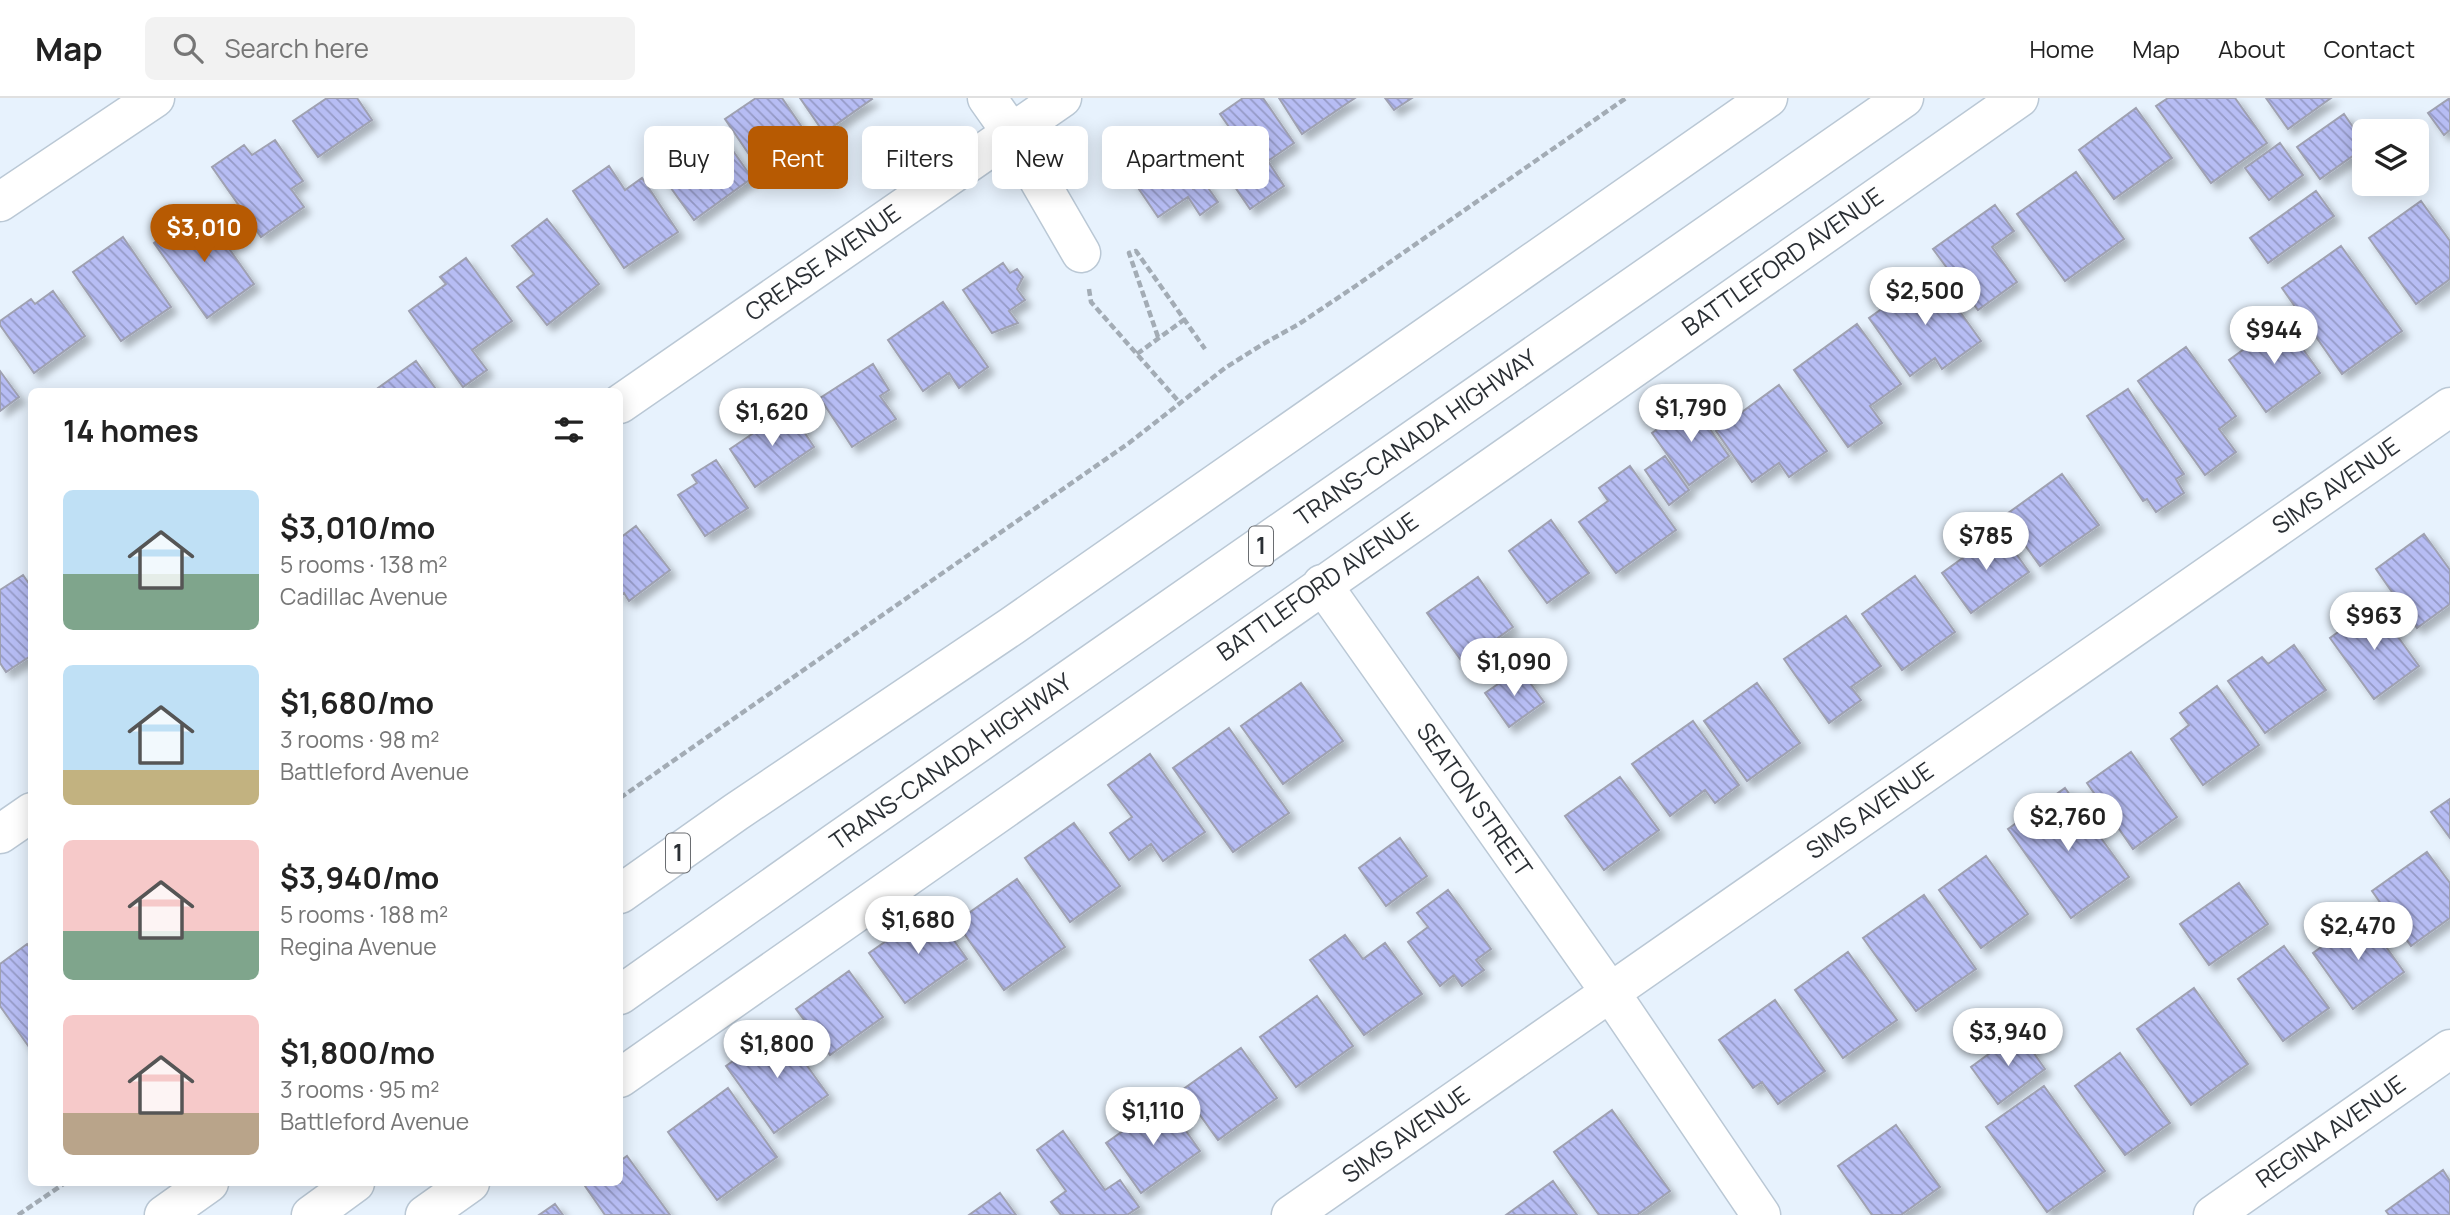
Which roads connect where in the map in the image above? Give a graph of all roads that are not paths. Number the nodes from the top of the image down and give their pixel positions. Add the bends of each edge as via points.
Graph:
1 (155, 98) edge
2 (987, 98) edge
3 (1062, 98) edge
4 (1768, 98) edge
5 (1904, 98) edge
6 (2019, 98) edge
7 (1007, 126) edge
8 (1020, 126) edge
9 (992, 145) edge
10 (1044, 189) edge
11 (0, 202) edge
12 (1081, 254) road end
13 (623, 402) edge
14 (2450, 407) edge
15 (1322, 584) junction
16 (28, 815) edge
17 (0, 834) edge
18 (623, 892) edge
19 (623, 993) edge
20 (1618, 1004) junction
21 (2450, 1049) edge
22 (623, 1076) edge
23 (205, 1186) edge
24 (351, 1186) edge
25 (466, 1186) edge
26 (164, 1215) edge
27 (311, 1215) edge
28 (425, 1215) edge
29 (1291, 1215) edge
30 (1761, 1215) edge
31 (2213, 1215) edge

1 - 11 main road
2 - 7 main road
3 - 8 main road, CREASE AVENUE
4 - 18 main road, 1
5 - 19 main road, TRANS-CANADA HIGHWAY / 1
6 - 15 main road, BATTLEFORD AVENUE
9 - 13 main road, CREASE AVENUE
10 - 12 main road
14 - 20 main road, SIMS AVENUE
15 - 20 main road, SEATON STREET
15 - 22 main road, BATTLEFORD AVENUE
16 - 17 main road
20 - 29 main road, SIMS AVENUE
20 - 30 main road, SEATON STREET
21 - 31 main road, REGINA AVENUE
23 - 26 main road
24 - 27 main road
25 - 28 main road

